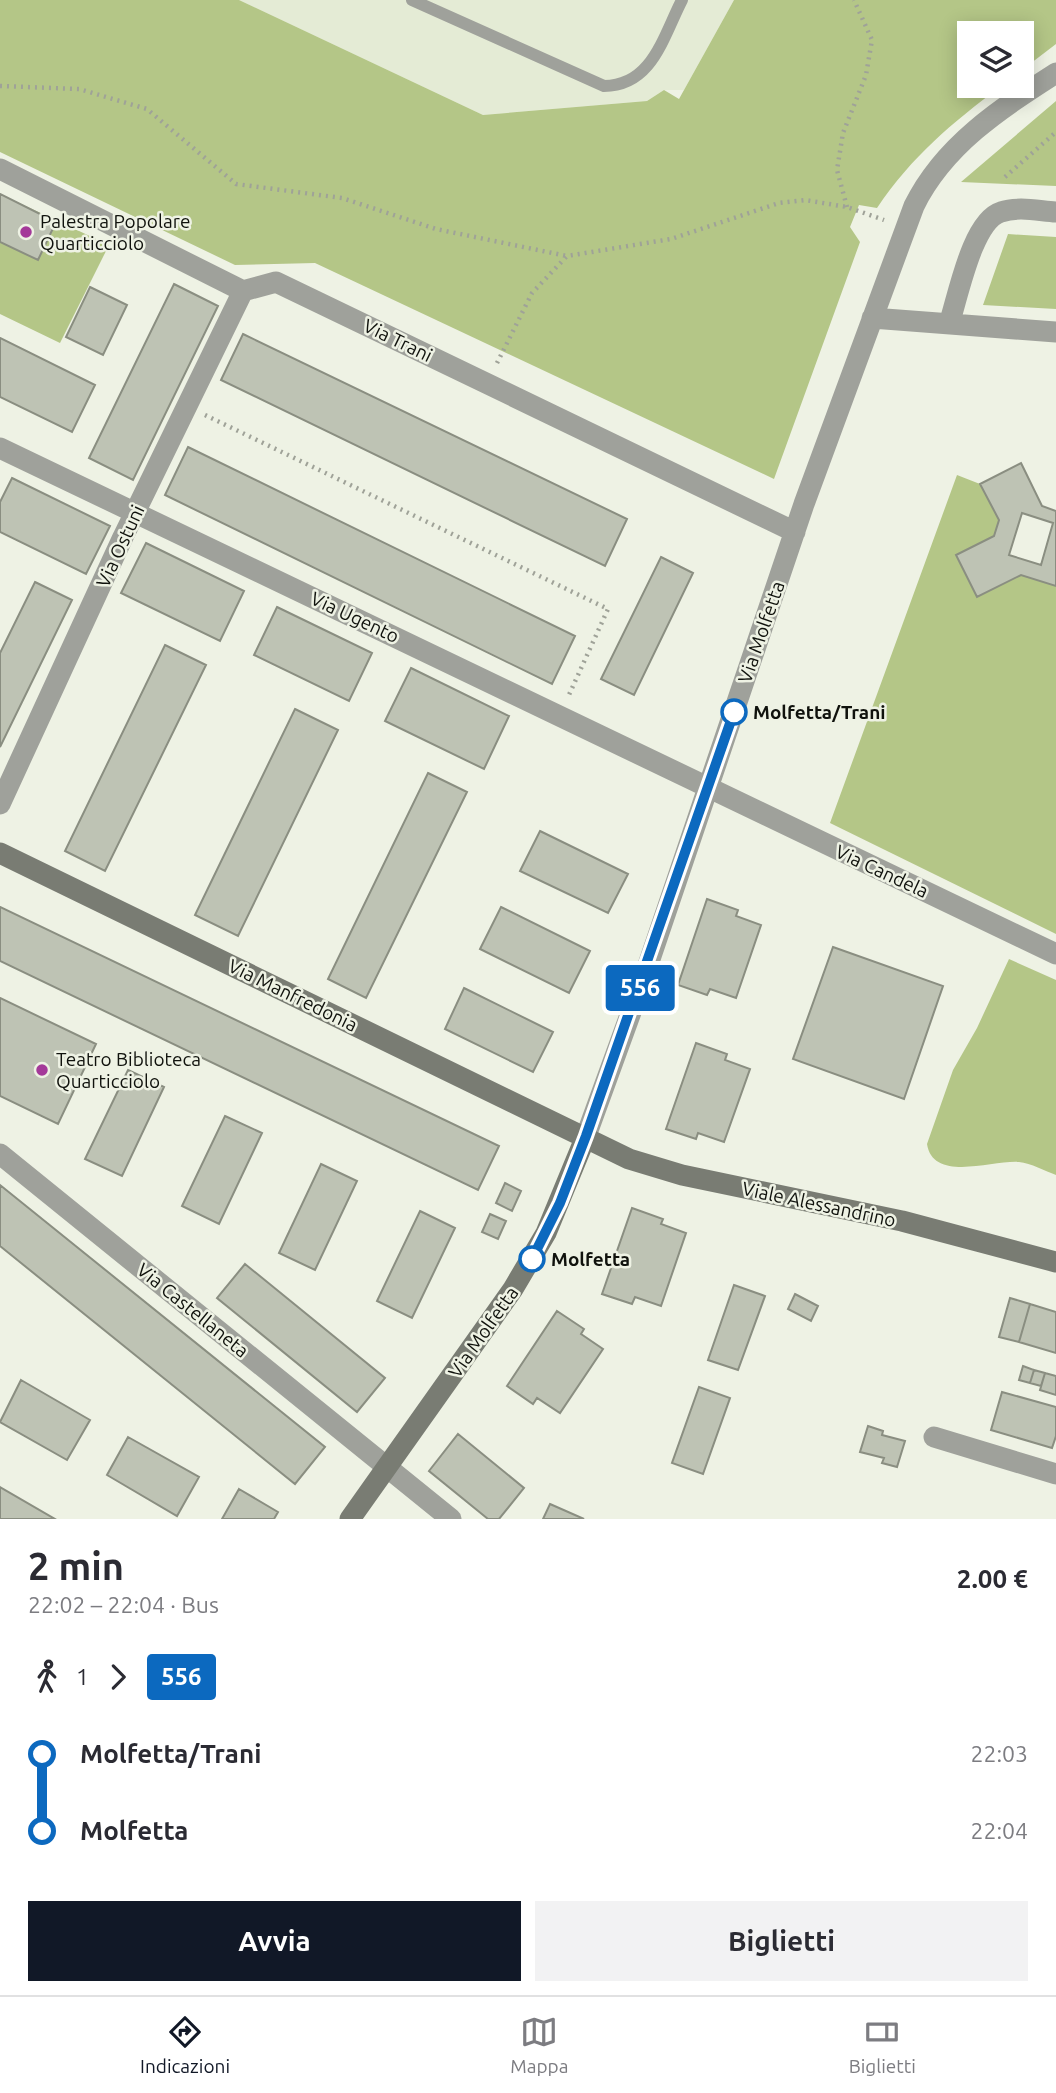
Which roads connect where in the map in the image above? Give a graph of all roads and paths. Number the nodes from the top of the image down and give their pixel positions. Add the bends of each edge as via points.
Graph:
1 (412, 0) edge
2 (682, 0) edge
3 (854, 0) edge
4 (1056, 73) edge
5 (0, 86) edge
6 (1056, 131) edge
7 (0, 169) edge
8 (1005, 177) dead end
9 (847, 207) junction
10 (1056, 212) edge
11 (905, 227) junction
12 (567, 256) junction
13 (243, 291) junction
14 (872, 318) junction
15 (949, 324) junction
16 (1056, 332) edge
17 (488, 382) junction
18 (188, 407) junction
19 (0, 448) edge
20 (135, 513) junction
21 (795, 532) junction
22 (560, 714) junction
23 (708, 789) junction
24 (0, 804) edge
25 (0, 853) edge
26 (1056, 954) edge
27 (586, 1136) junction
28 (0, 1154) edge
29 (1056, 1262) edge
30 (934, 1437) dead end
31 (387, 1465) junction
32 (1056, 1474) edge
33 (350, 1519) edge
34 (450, 1519) edge

1 - 2 lane via 604,86 624,85 642,75
3 - 9 path via 872,40 866,75 843,133 837,170
4 - 11 street, Via Molfetta via 959,143 928,179
5 - 12 path via 79,89 147,109 236,184 342,198 436,229
6 - 8 path
7 - 13 street
9 - 11 path
9 - 12 path via 805,200 779,203 671,239
10 - 15 street via 1012,209 991,216 977,237
11 - 14 street, Via Molfetta
12 - 17 path via 532,293
13 - 17 street, Via Trani via 276,282
13 - 18 street, Via Ostuni
14 - 15 street
14 - 21 street, Via Molfetta
15 - 16 street
17 - 21 street, Via Trani
18 - 20 street, Via Ostuni
18 - 22 path via 608,609
19 - 20 street, Via Ugento
20 - 22 street, Via Ugento
20 - 24 street, Via Ostuni
21 - 23 street, Via Molfetta
22 - 23 street, Via Ugento
23 - 26 street, Via Candela
23 - 27 street, Via Molfetta
25 - 27 street, Via Manfredonia
27 - 29 street, Viale Alessandrino via 662,1170 902,1221
27 - 31 street, Via Molfetta via 537,1250 492,1322
28 - 31 street, Via Castellaneta
30 - 32 street
31 - 33 street, Via Molfetta
31 - 34 street, Via Castellaneta

